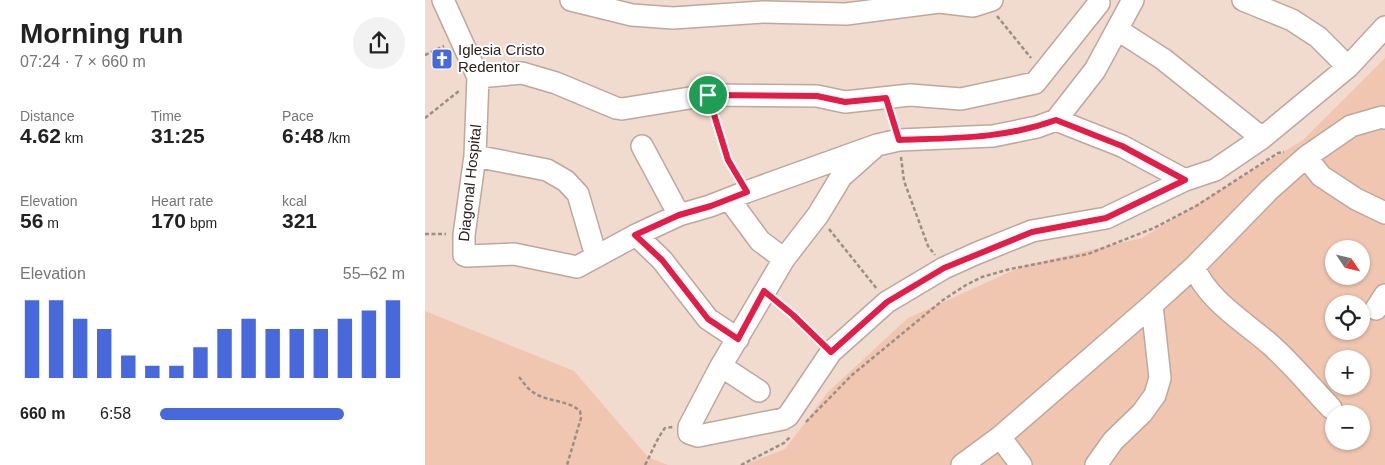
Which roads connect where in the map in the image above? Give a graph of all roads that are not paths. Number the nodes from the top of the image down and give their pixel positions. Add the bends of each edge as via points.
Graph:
1 (436, 0) edge
2 (443, 0) edge
3 (571, 0) edge
4 (1133, 0) edge
5 (1243, 0) edge
6 (989, 1) edge
7 (1099, 3) dead end
8 (425, 4) edge
9 (606, 4) edge
10 (1385, 26) edge
11 (1118, 30) junction
12 (1348, 67) junction
13 (478, 77) junction
14 (1384, 114) edge
15 (1056, 120) junction
16 (1262, 138) junction
17 (877, 145) junction
18 (643, 146) dead end
19 (475, 156) junction
20 (1306, 157) junction
21 (1185, 180) junction
22 (738, 195) junction
23 (1385, 213) edge
24 (679, 215) junction
25 (635, 235) junction
26 (595, 256) junction
27 (784, 259) junction
28 (1194, 267) junction
29 (1151, 305) junction
30 (738, 339) junction
31 (721, 366) junction
32 (759, 391) dead end
33 (1328, 405) edge
34 (1000, 437) junction
35 (962, 465) edge
36 (1021, 465) edge
37 (1096, 465) edge

1 - 8 street
2 - 13 street, Diagonal Hospital
3 - 9 street
4 - 11 street
5 - 12 street via 1292,20 1318,37
6 - 9 street via 973,6 939,2 846,14 763,12 673,18 632,15
7 - 13 street via 1035,83 961,99 910,95 845,102 817,96 708,95 622,109 522,73
10 - 12 street
11 - 15 street via 1095,70
11 - 16 street via 1163,59
12 - 16 street
13 - 19 street, Diagonal Hospital
14 - 20 street via 1351,126
15 - 17 street via 993,136 899,140
15 - 21 street via 1122,146
16 - 21 street via 1215,170
17 - 22 street
17 - 27 street via 841,177 818,215
18 - 24 street
19 - 26 street via 547,170 566,181 578,194
19 - 26 street, Diagonal Hospital via 463,244 467,256 515,254 577,267
20 - 23 street via 1321,176 1356,200
20 - 28 street
21 - 31 street via 1106,218 1032,232 944,268 887,302 831,352 783,420 698,436 689,433 689,427
22 - 24 street
22 - 27 street via 760,241
24 - 25 street
25 - 26 street
25 - 30 street via 662,260 708,319
27 - 30 street
28 - 29 street
28 - 33 street via 1212,295 1273,347
29 - 34 street
29 - 37 street via 1160,378 1155,395
30 - 31 street
31 - 32 street
34 - 35 street
34 - 36 street

